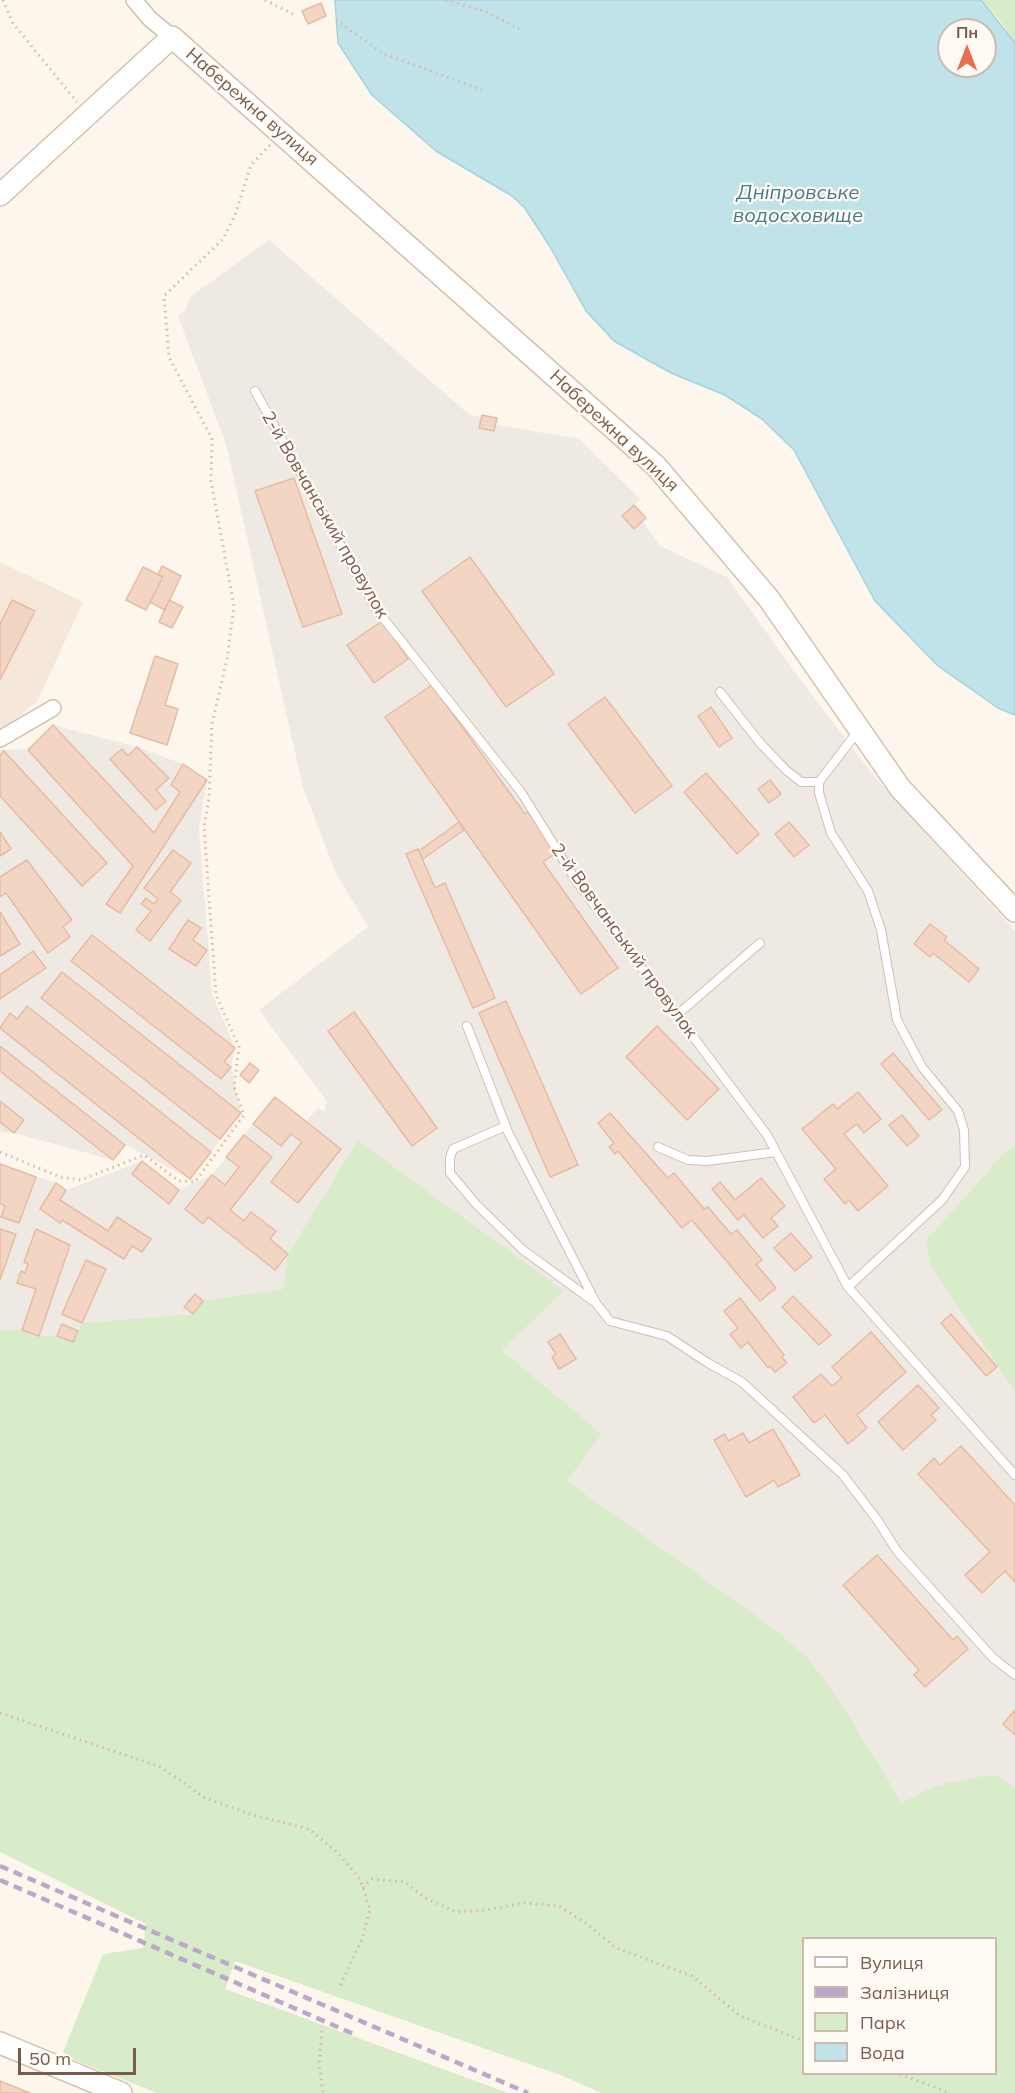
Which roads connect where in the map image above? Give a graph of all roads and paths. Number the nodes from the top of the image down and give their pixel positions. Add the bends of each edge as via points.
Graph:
1 (3, 0) edge
2 (134, 0) edge
3 (265, 0) edge
4 (446, 0) edge
5 (293, 14) dead end
6 (336, 20) dead end
7 (519, 29) dead end
8 (172, 37) junction
9 (485, 91) dead end
10 (87, 114) junction
11 (281, 132) junction
12 (0, 195) edge
13 (255, 392) dead end
14 (720, 692) dead end
15 (53, 708) dead end
16 (860, 730) junction
17 (0, 740) edge
18 (819, 782) junction
19 (1015, 911) edge
20 (760, 943) dead end
21 (677, 1015) junction
22 (467, 1026) dead end
23 (506, 1126) junction
24 (658, 1147) dead end
25 (0, 1152) edge
26 (776, 1152) junction
27 (848, 1287) junction
28 (596, 1303) junction
29 (1015, 1475) edge
30 (1015, 1675) edge
31 (0, 1713) edge
32 (363, 1888) junction
33 (340, 1986) dead end
34 (322, 2031) dead end
35 (802, 2040) edge
36 (0, 2043) edge
37 (905, 2075) edge
38 (121, 2093) edge
39 (323, 2093) edge
40 (950, 2093) edge

1 - 10 path via 12,22
2 - 8 street
3 - 5 path
4 - 7 path via 487,12
6 - 9 path via 384,54
8 - 10 street
8 - 11 street, Набережна вулиця
10 - 12 street
11 - 16 street, Набережна вулиця via 656,466 769,599
11 - 25 path via 252,165 223,239 164,296 169,357 212,439 211,481 234,606 212,724 204,827 216,995 239,1047 234,1087 244,1115 195,1182 179,1181 144,1155 81,1180 60,1177
13 - 21 lane, 2-й Вовчанський провулок via 376,609 521,792 577,882
14 - 18 lane via 786,770 801,782
15 - 17 street
16 - 18 lane
16 - 19 street, Набережна вулиця via 900,788
18 - 27 lane via 831,833 868,891 881,930 897,1020 922,1067 958,1112 964,1130 965,1167 942,1200
20 - 21 lane
21 - 26 lane, 2-й Вовчанський провулок
22 - 23 lane
23 - 28 lane
23 - 28 lane via 453,1149 450,1173 522,1250
24 - 26 lane via 688,1160 707,1161
26 - 27 lane, 2-й Вовчанський провулок
27 - 29 lane, 2-й Вовчанський провулок
28 - 30 lane via 610,1321 667,1336 758,1396 843,1475 897,1551 993,1658
31 - 32 path via 161,1767 205,1798 309,1829 338,1853
32 - 33 path via 370,1909 362,1939
32 - 35 path via 372,1879 405,1882 425,1898 456,1911 525,1903 559,1906 616,1948 692,1976 740,2016
34 - 39 path via 319,2064
36 - 38 street
37 - 40 path

